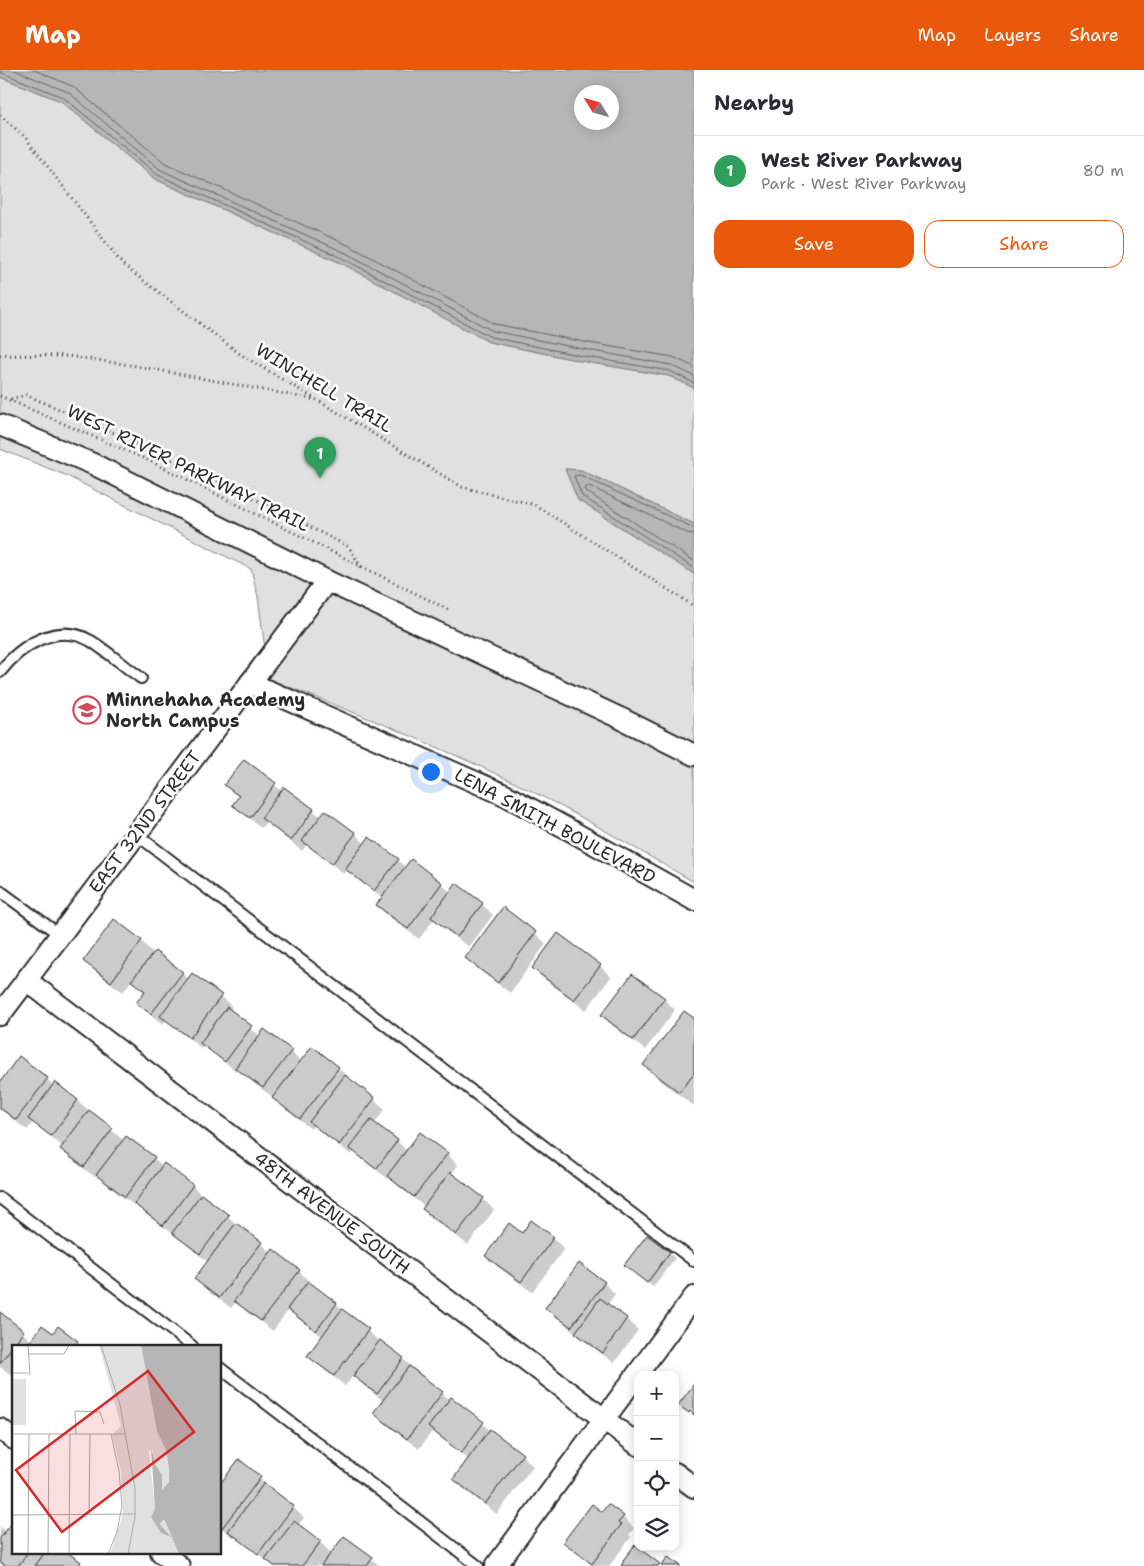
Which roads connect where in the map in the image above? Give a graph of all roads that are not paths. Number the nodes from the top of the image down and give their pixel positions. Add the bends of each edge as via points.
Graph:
1 (0, 425) edge
2 (326, 581) junction
3 (0, 672) edge
4 (141, 678) dead end
5 (250, 683) junction
6 (694, 756) edge
7 (136, 834) junction
8 (0, 891) edge
9 (694, 900) edge
10 (60, 935) junction
11 (26, 980) junction
12 (0, 1015) edge
13 (0, 1198) edge
14 (694, 1261) edge
15 (694, 1296) edge
16 (191, 1345) edge
17 (221, 1369) edge
18 (604, 1420) junction
19 (0, 1429) edge
20 (12, 1438) edge
21 (634, 1442) edge
22 (679, 1477) edge
23 (694, 1488) edge
24 (164, 1554) edge
25 (179, 1566) edge
26 (478, 1566) edge
27 (496, 1566) edge

1 - 2 street via 93,464
2 - 5 street, EAST 32ND STREET
2 - 6 street
3 - 4 lane via 29,644 50,635 70,634 89,640
5 - 7 street, EAST 32ND STREET
5 - 9 street, LENA SMITH BOULEVARD via 505,795
7 - 10 street, EAST 32ND STREET
7 - 14 lane
8 - 10 lane
10 - 11 street, EAST 32ND STREET
11 - 12 street, EAST 32ND STREET
11 - 18 street, 48TH AVENUE SOUTH
13 - 16 lane
15 - 18 street
17 - 26 lane
18 - 21 street, 48TH AVENUE SOUTH
18 - 27 street
19 - 20 street
22 - 23 street
24 - 25 street

